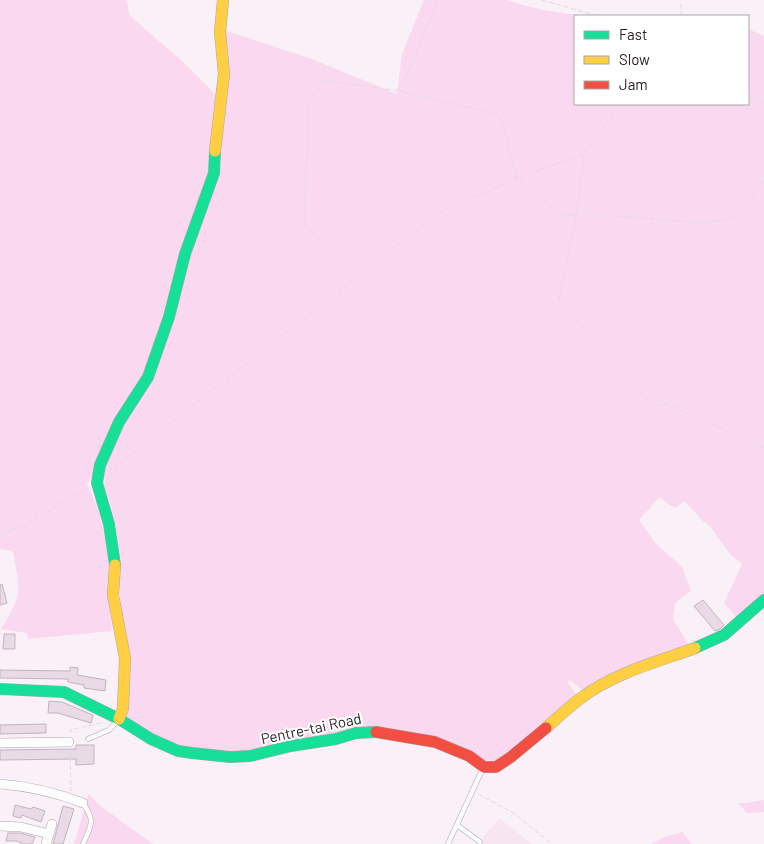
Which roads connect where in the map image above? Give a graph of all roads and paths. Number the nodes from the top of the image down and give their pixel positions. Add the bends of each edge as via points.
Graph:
1 (223, 0) edge
2 (438, 0) edge
3 (542, 0) edge
4 (682, 0) edge
5 (594, 15) edge
6 (681, 15) edge
7 (400, 91) junction
8 (749, 96) edge
9 (764, 103) edge
10 (620, 105) edge
11 (584, 154) junction
12 (517, 178) junction
13 (764, 180) edge
14 (576, 216) junction
15 (355, 279) junction
16 (764, 448) edge
17 (97, 482) junction
18 (0, 535) edge
19 (764, 600) edge
20 (0, 689) edge
21 (119, 719) junction
22 (88, 739) dead end
23 (69, 742) junction
24 (0, 743) edge
25 (484, 766) junction
26 (0, 784) edge
27 (477, 794) dead end
28 (71, 799) junction
29 (83, 804) joint
30 (52, 824) dead end
31 (457, 824) junction
32 (0, 826) edge
33 (49, 834) junction
34 (480, 842) dead end
35 (46, 844) edge
36 (83, 844) edge
37 (448, 844) edge
38 (552, 844) edge

1 - 17 street via 220,32 224,74 214,173 148,377 119,422 100,465
2 - 7 path
3 - 5 path
4 - 6 path
7 - 12 path via 500,115
7 - 15 path via 323,80 309,101 304,223
8 - 9 path
10 - 11 path
11 - 12 path
11 - 14 path
12 - 14 path via 561,214
12 - 15 path via 438,213
13 - 14 path via 735,216 724,220 701,223
14 - 16 path via 559,300 653,406 667,404
15 - 17 path
17 - 18 path via 24,525
17 - 21 street via 115,559 113,595 126,658 123,708
19 - 25 street via 714,640 603,684 582,697 504,763 496,767
20 - 21 street, Pentre-tai Road via 64,692
21 - 22 lane via 109,730
21 - 23 path via 70,730
21 - 25 street, Pentre-tai Road via 178,751 210,756 250,756 371,731 435,742
23 - 24 street
23 - 28 path
25 - 31 lane
26 - 28 street
27 - 38 path via 512,812
28 - 29 street
29 - 36 lane via 90,814 91,825
30 - 33 street
31 - 34 lane
31 - 37 lane
32 - 33 street
33 - 35 street

